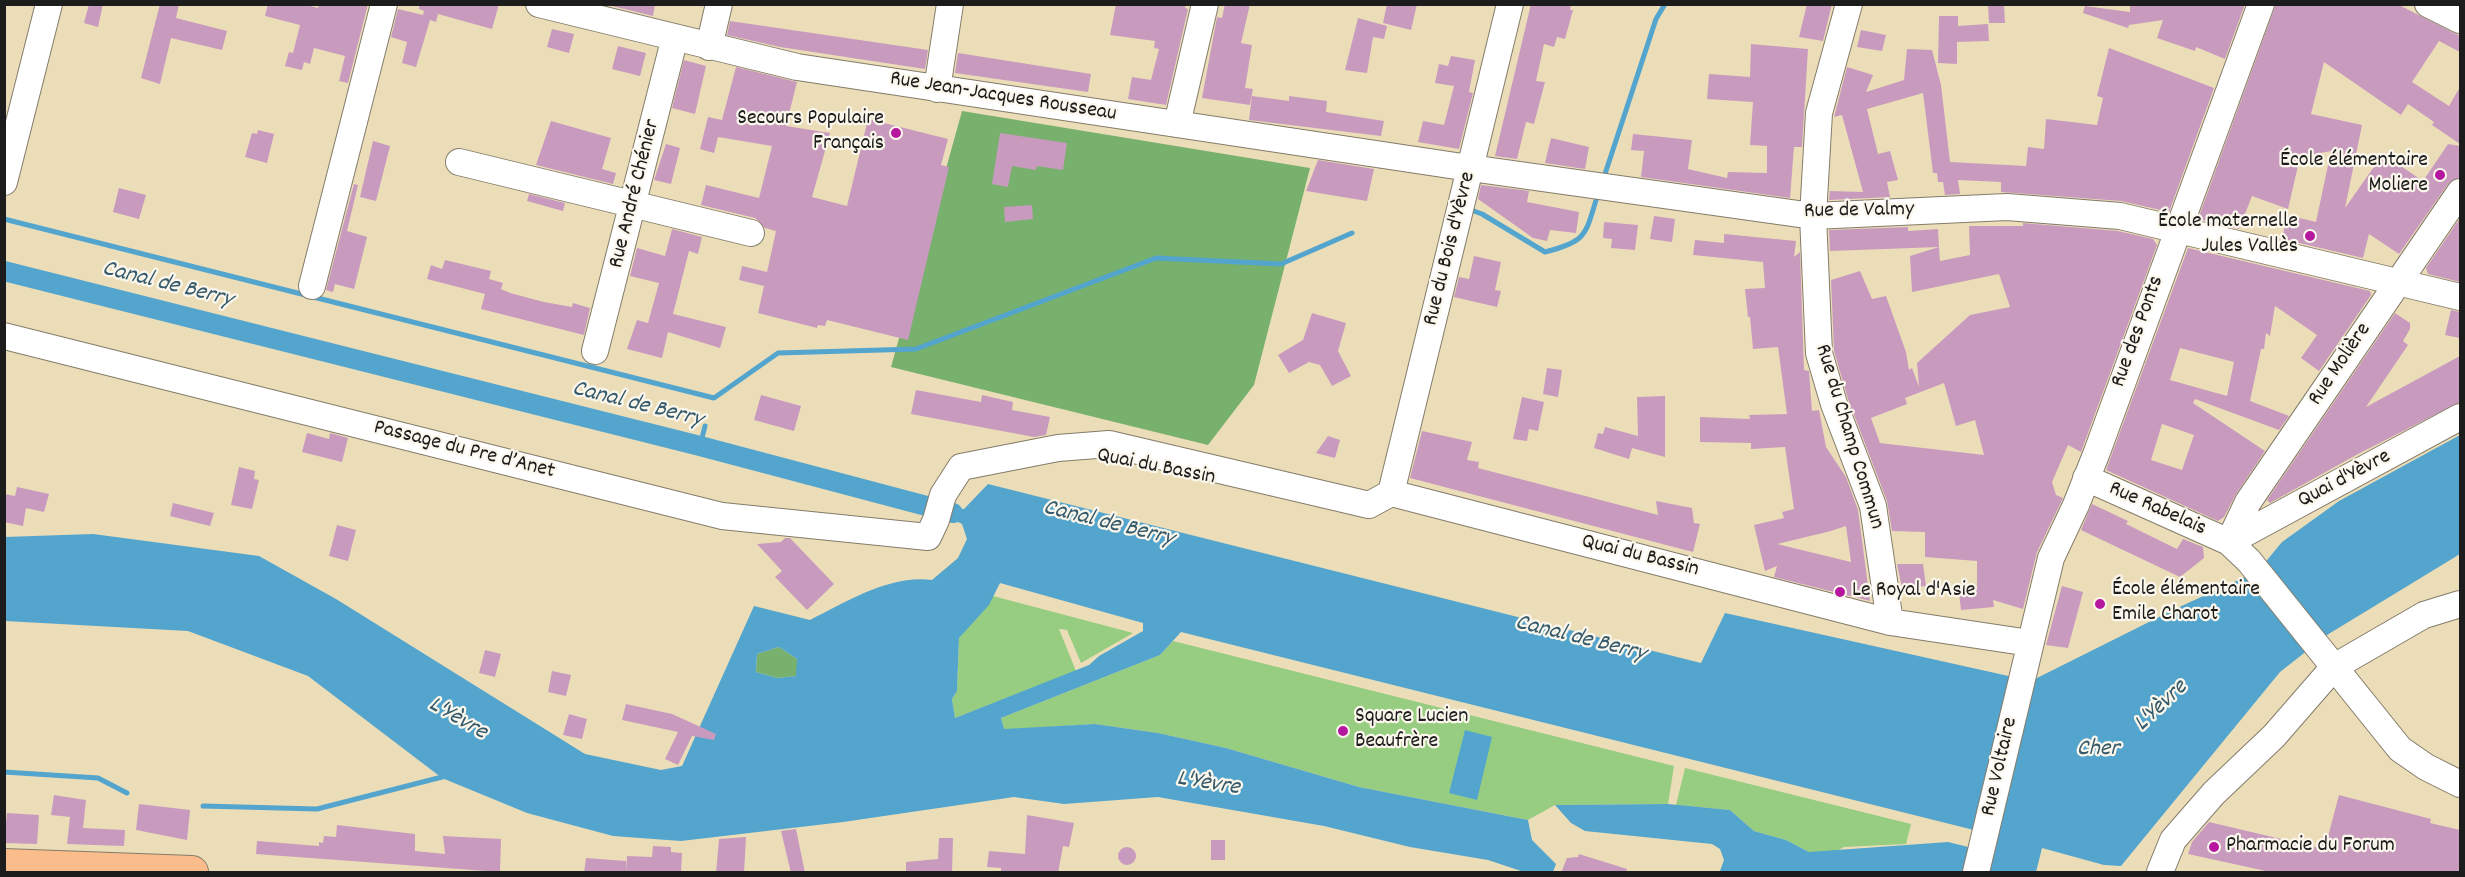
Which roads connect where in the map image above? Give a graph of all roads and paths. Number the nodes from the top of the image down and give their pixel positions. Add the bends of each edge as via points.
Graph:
1 (49, 4) edge
2 (384, 4) edge
3 (539, 4) edge
4 (719, 4) edge
5 (950, 4) edge
6 (1205, 4) edge
7 (1510, 4) edge
8 (1850, 4) edge
9 (2261, 4) edge
10 (2428, 4) edge
11 (2460, 20) edge
12 (675, 37) junction
13 (709, 47) junction
14 (937, 89) junction
15 (1177, 124) junction
16 (459, 162) dead end
17 (1472, 168) junction
18 (4, 182) edge
19 (2460, 192) edge
20 (634, 204) junction
21 (1813, 216) junction
22 (2176, 231) junction
23 (751, 233) dead end
24 (2397, 283) junction
25 (312, 286) dead end
26 (2460, 297) edge
27 (4, 336) edge
28 (595, 351) dead end
29 (2460, 417) edge
30 (2086, 478) junction
31 (1391, 493) junction
32 (932, 529) joint
33 (2229, 542) junction
34 (2460, 604) edge
35 (1890, 622) junction
36 (2027, 652) junction
37 (2328, 660) junction
38 (2460, 784) edge
39 (4, 865) edge
40 (192, 873) edge
41 (1976, 873) edge
42 (2160, 873) edge

1 - 18 street
2 - 25 street
3 - 12 street, Rue Jean-Jacques Rousseau
4 - 13 street
5 - 14 street
6 - 15 street
7 - 17 street, Rue du Bois d'Yèvre
8 - 21 street, Rue du Champ Commun via 1819,113
9 - 22 street, Rue des Ponts
10 - 11 street
12 - 13 street, Rue Jean-Jacques Rousseau
12 - 20 street, Rue André Chénier
13 - 14 street, Rue Jean-Jacques Rousseau via 797,67
14 - 15 street, Rue Jean-Jacques Rousseau
15 - 17 street, Rue Jean-Jacques Rousseau
16 - 20 street
17 - 21 street, Rue de Valmy
17 - 31 street, Rue du Bois d'Yèvre
19 - 24 street, Rue Molière
20 - 23 street
20 - 28 street, Rue André Chénier
21 - 22 street, Rue de Valmy via 2007,207 2120,216
21 - 35 street, Rue du Champ Commun via 1819,353 1834,404 1874,506
22 - 24 street, Rue de Valmy
22 - 30 street, Rue des Ponts
24 - 26 street, Rue de Valmy
24 - 33 street, Rue Molière via 2248,502
27 - 32 street, Passage du Pre d’Anet via 722,516
29 - 33 street, Quai d'Yèvre
30 - 33 street, Rue Rabelais
30 - 36 street, Rue des Ponts via 2051,558
31 - 32 street, Quai du Bassin via 1370,505 1255,480 1207,482 1058,448 961,467 943,495
31 - 35 street, Quai du Bassin
33 - 37 street, Rue Rabelais via 2249,561
34 - 37 street via 2424,615
35 - 36 street, Quai du Bassin
36 - 41 street, Rue Voltaire
37 - 38 street, Rue Rabelais via 2400,749
37 - 42 street via 2274,736 2214,793 2174,840
39 - 40 main road

